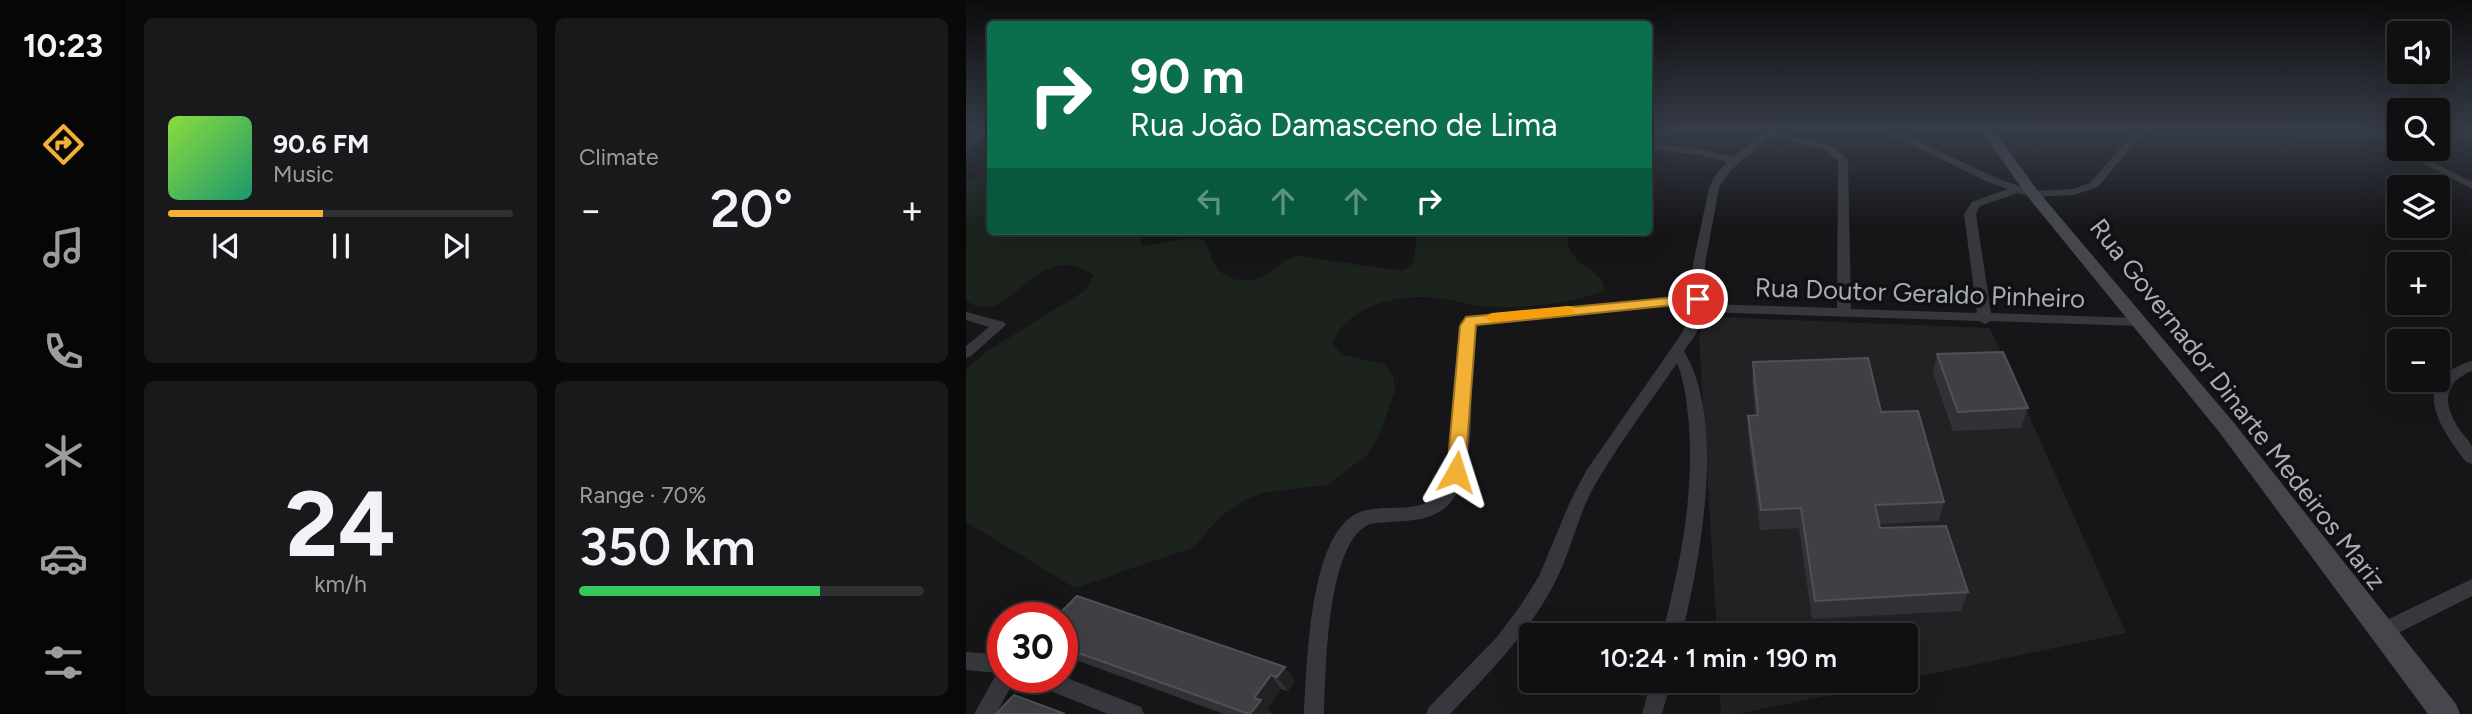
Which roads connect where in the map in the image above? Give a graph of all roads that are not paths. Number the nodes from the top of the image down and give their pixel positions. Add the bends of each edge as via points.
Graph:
1 (1733, 162) edge
2 (1843, 162) edge
3 (1956, 162) edge
4 (2010, 162) edge
5 (2113, 162) edge
6 (2429, 162) edge
7 (2435, 162) edge
8 (2437, 166) junction
9 (2016, 172) junction
10 (1992, 180) junction
11 (2472, 186) edge
12 (2015, 190) junction
13 (2033, 194) junction
14 (1698, 304) junction
15 (1844, 314) junction
16 (966, 316) edge
17 (1985, 320) junction
18 (2139, 322) junction
19 (1678, 352) junction
20 (966, 353) edge
21 (2472, 366) edge
22 (2472, 458) edge
23 (2472, 587) edge
24 (1675, 623) edge
25 (2381, 632) junction
26 (966, 661) edge
27 (987, 663) edge
28 (1078, 692) edge
29 (996, 693) edge
30 (1658, 693) edge
31 (984, 714) edge
32 (1134, 714) edge
33 (1314, 714) edge
34 (1436, 714) edge
35 (1652, 714) edge
36 (2446, 714) edge

1 - 14 street via 1714,188 1699,264
2 - 15 street
3 - 10 street
4 - 9 main road, Rua Governador Dinarte Medeiros Mariz
5 - 13 street via 2094,185 2074,192
6 - 8 street
7 - 8 street
8 - 11 street
9 - 10 street
9 - 13 main road, Rua Governador Dinarte Medeiros Mariz
10 - 12 street
12 - 13 street
12 - 17 street via 1976,204 1970,214
13 - 18 main road, Rua Governador Dinarte Medeiros Mariz
14 - 15 street, Rua Doutor Geraldo Pinheiro
14 - 19 street
14 - 33 street, Rua Doutor Geraldo Pinheiro via 1469,322 1453,484 1437,506 1413,514 1366,518 1349,530 1326,583
15 - 17 street, Rua Doutor Geraldo Pinheiro
16 - 20 street via 999,326
17 - 18 street, Rua Doutor Geraldo Pinheiro
18 - 25 main road, Rua Governador Dinarte Medeiros Mariz via 2227,428
19 - 24 street via 1694,400 1701,487
19 - 34 street via 1592,475 1547,580 1528,611
21 - 22 street via 2447,376 2440,388 2440,402
23 - 25 street
25 - 36 main road, Rua Governador Dinarte Medeiros Mariz
26 - 27 street
28 - 32 street
29 - 31 street
30 - 35 street

